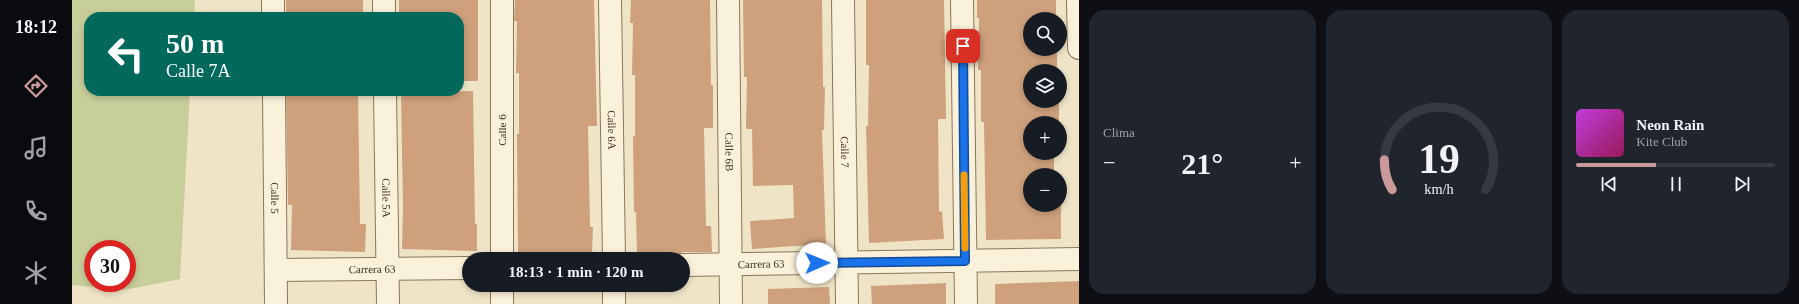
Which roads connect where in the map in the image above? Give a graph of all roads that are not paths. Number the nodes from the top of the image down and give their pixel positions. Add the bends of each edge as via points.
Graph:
1 (273, 0) edge
2 (384, 0) edge
3 (502, 0) edge
4 (610, 0) edge
5 (728, 0) edge
6 (843, 0) edge
7 (962, 0) edge
8 (1078, 0) edge
9 (273, 12) edge
10 (384, 12) edge
11 (1079, 48) edge
12 (274, 96) edge
13 (385, 96) edge
14 (502, 252) edge
15 (614, 252) edge
16 (1079, 259) edge
17 (965, 261) junction
18 (846, 262) junction
19 (730, 264) junction
20 (690, 265) edge
21 (462, 268) edge
22 (388, 269) junction
23 (276, 270) junction
24 (502, 292) edge
25 (614, 292) edge
26 (276, 304) edge
27 (388, 304) edge
28 (502, 304) edge
29 (614, 304) edge
30 (731, 304) edge
31 (847, 304) edge
32 (966, 304) edge

1 - 9 street
2 - 10 street
3 - 14 street, Calle 6
4 - 15 street, Calle 6A
5 - 19 street, Calle 6B
6 - 18 street, Calle 7
7 - 17 street
8 - 11 street
12 - 23 street, Calle 5
13 - 22 street, Calle 5A
16 - 17 street, Carrera 63
17 - 18 street, Carrera 63
17 - 32 street
18 - 19 street, Carrera 63
18 - 31 street, Calle 7
19 - 20 street, Carrera 63
19 - 30 street, Calle 6B
21 - 22 street, Carrera 63
22 - 23 street, Carrera 63
22 - 27 street, Calle 5A
23 - 26 street, Calle 5
24 - 28 street
25 - 29 street

